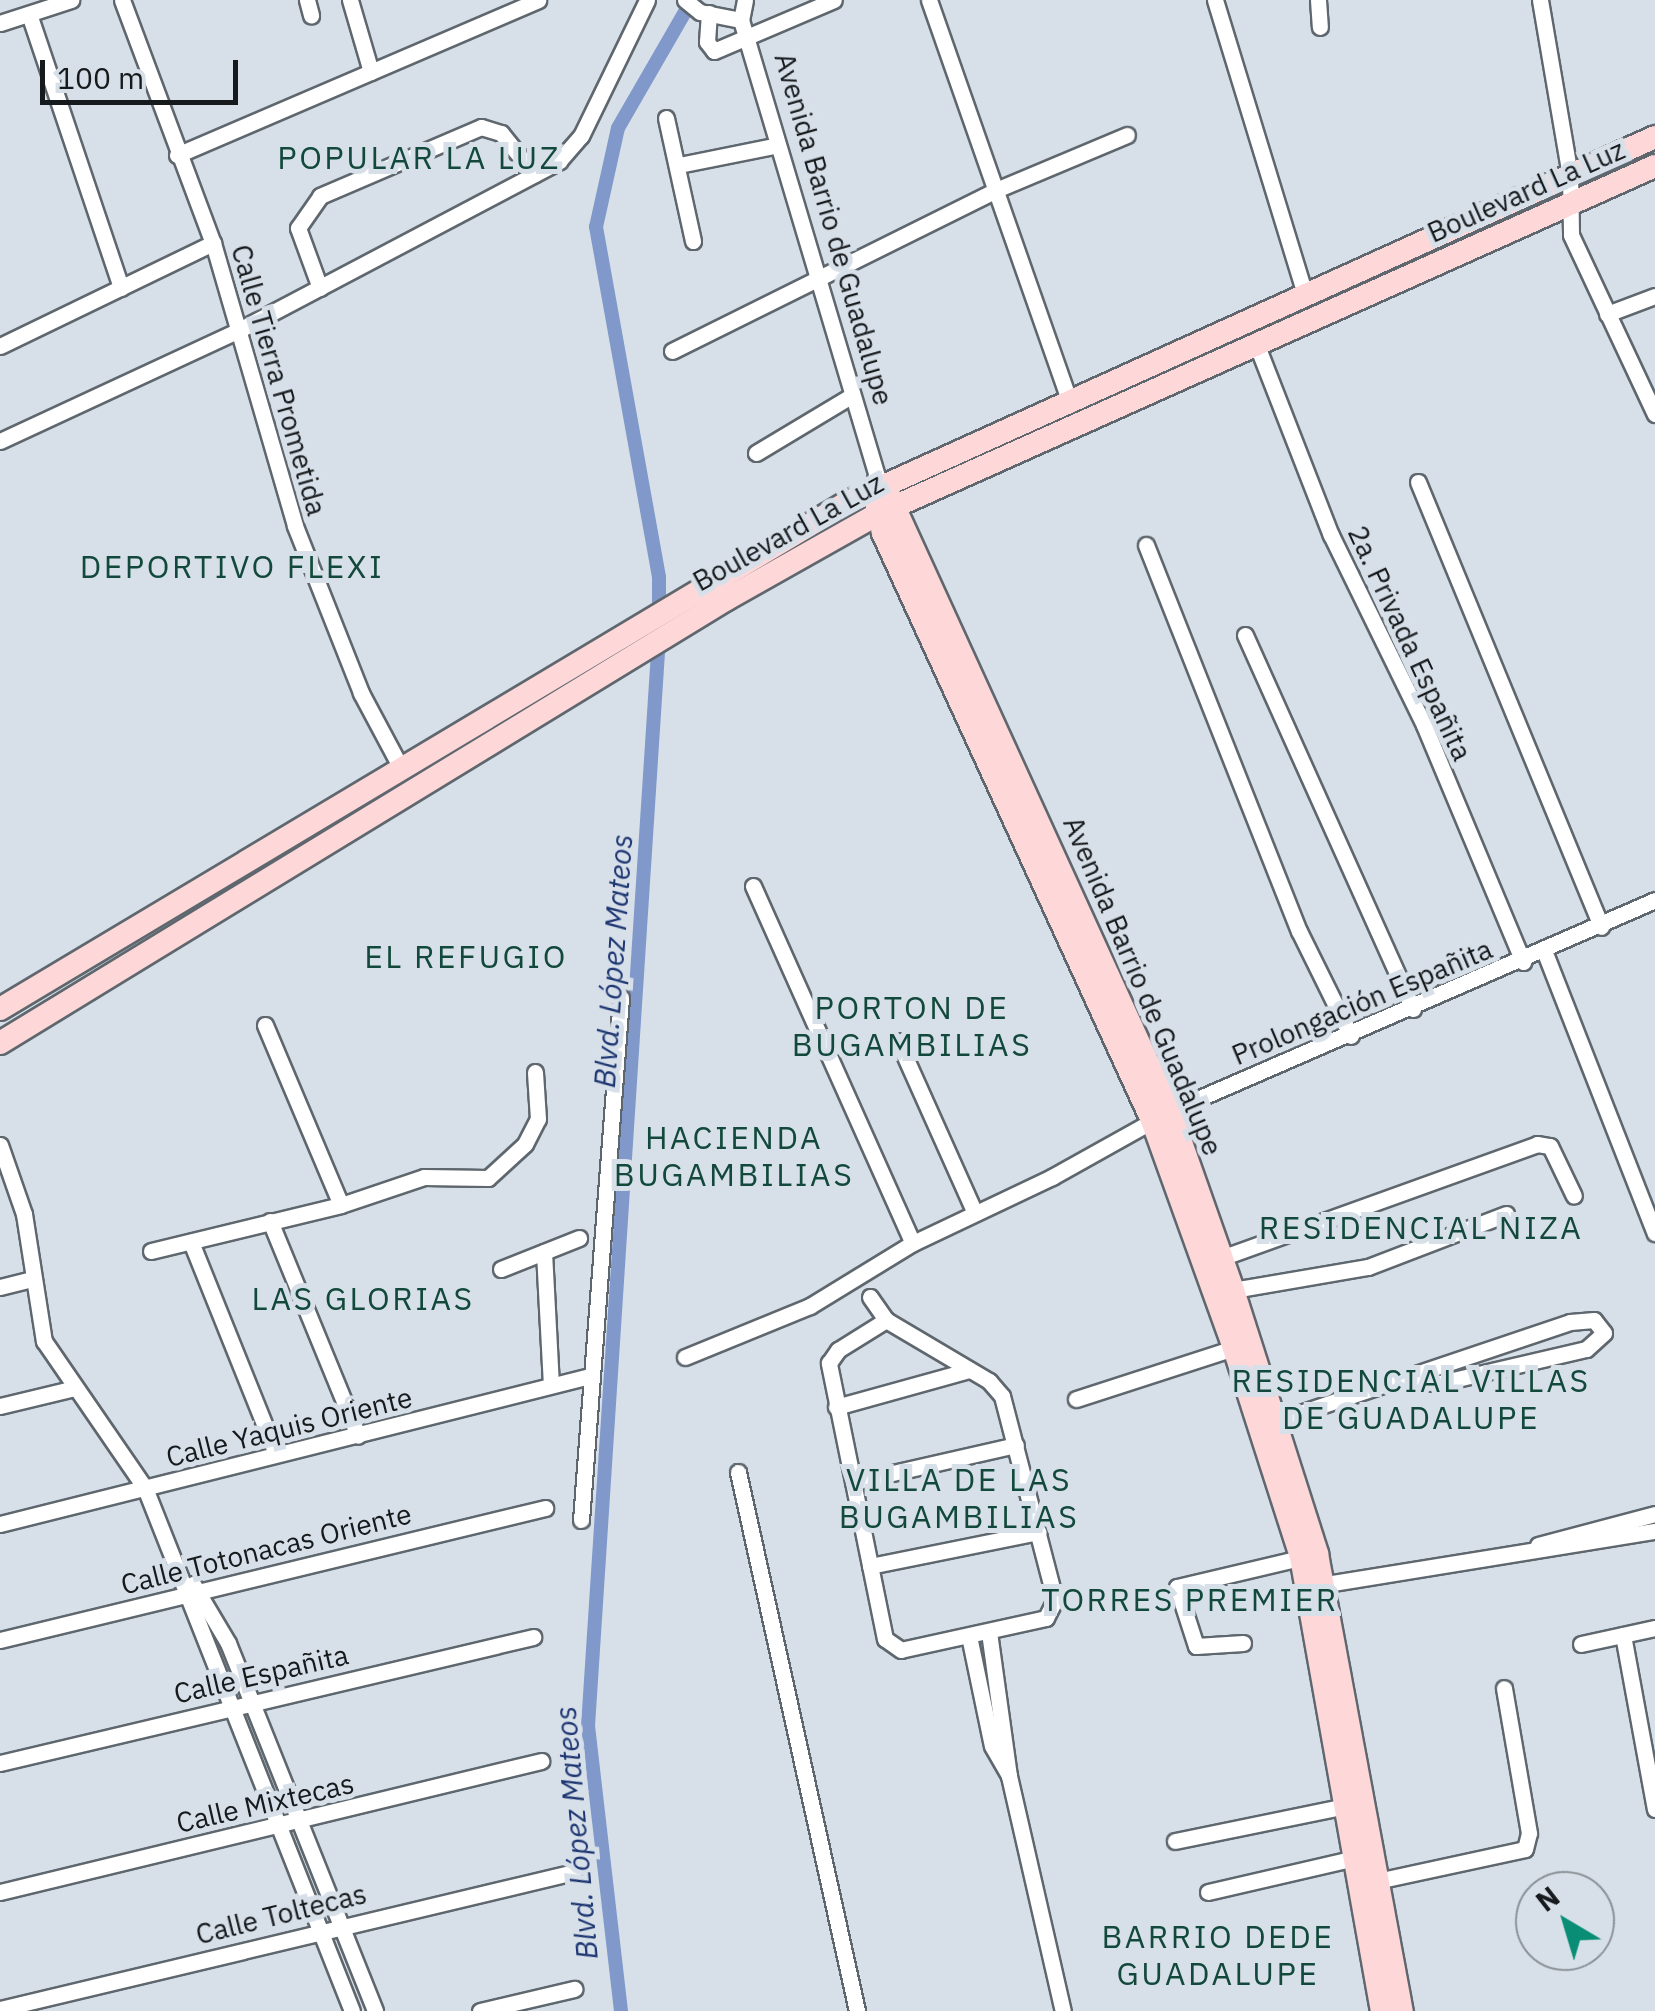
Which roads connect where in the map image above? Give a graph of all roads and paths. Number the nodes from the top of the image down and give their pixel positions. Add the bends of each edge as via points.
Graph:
1 (71, 0) edge
2 (122, 0) edge
3 (350, 0) edge
4 (538, 0) edge
5 (648, 0) edge
6 (685, 0) edge
7 (745, 0) edge
8 (834, 0) edge
9 (929, 0) edge
10 (1216, 0) edge
11 (1318, 0) edge
12 (1542, 4) edge
13 (705, 13) junction
14 (29, 14) junction
15 (741, 20) junction
16 (0, 23) edge
17 (1320, 27) dead end
18 (747, 40) junction
19 (371, 72) junction
20 (666, 118) dead end
21 (1126, 135) dead end
22 (1655, 137) edge
23 (778, 145) junction
24 (177, 154) junction
25 (679, 165) junction
26 (1655, 166) edge
27 (534, 174) junction
28 (1570, 176) junction
29 (996, 190) junction
30 (1566, 207) junction
31 (693, 242) dead end
32 (213, 243) junction
33 (818, 280) junction
34 (121, 288) junction
35 (320, 288) junction
36 (1655, 296) edge
37 (1306, 297) junction
38 (1607, 314) junction
39 (241, 329) junction
40 (1256, 343) junction
41 (0, 346) edge
42 (672, 351) dead end
43 (1649, 388) edge
44 (851, 396) junction
45 (1068, 398) junction
46 (1655, 414) edge
47 (0, 440) edge
48 (756, 453) dead end
49 (1418, 482) dead end
50 (881, 493) junction
51 (1146, 546) dead end
52 (717, 575) junction
53 (727, 598) junction
54 (1246, 635) dead end
55 (402, 768) junction
56 (753, 886) dead end
57 (1655, 900) edge
58 (1601, 927) junction
59 (1545, 954) junction
60 (1522, 962) junction
61 (621, 998) dead end
62 (1414, 1008) junction
63 (0, 1009) edge
64 (265, 1026) dead end
65 (1351, 1036) junction
66 (898, 1041) dead end
67 (0, 1043) edge
68 (536, 1072) dead end
69 (1161, 1116) junction
70 (0, 1145) edge
71 (7, 1187) edge
72 (1574, 1196) dead end
73 (341, 1205) junction
74 (974, 1214) junction
75 (1506, 1214) dead end
76 (270, 1221) junction
77 (1655, 1233) edge
78 (579, 1238) dead end
79 (191, 1242) junction
80 (913, 1243) junction
81 (151, 1251) dead end
82 (544, 1252) junction
83 (1222, 1258) junction
84 (502, 1269) dead end
85 (32, 1279) junction
86 (0, 1287) edge
87 (1233, 1290) junction
88 (870, 1297) dead end
89 (886, 1320) junction
90 (1234, 1348) junction
91 (684, 1357) dead end
92 (970, 1370) junction
93 (590, 1376) junction
94 (1403, 1382) junction
95 (552, 1385) junction
96 (75, 1388) junction
97 (1076, 1398) dead end
98 (0, 1406) edge
99 (836, 1407) junction
100 (1276, 1421) junction
101 (358, 1436) junction
102 (1016, 1445) junction
103 (276, 1453) junction
104 (1284, 1471) junction
105 (738, 1472) dead end
106 (853, 1482) junction
107 (145, 1488) junction
108 (545, 1508) dead end
109 (1655, 1514) edge
110 (581, 1520) dead end
111 (0, 1524) edge
112 (1655, 1531) edge
113 (1039, 1532) junction
114 (1511, 1554) junction
115 (1309, 1556) junction
116 (870, 1566) junction
117 (1315, 1586) junction
118 (191, 1591) junction
119 (1655, 1628) edge
120 (989, 1632) junction
121 (1623, 1635) junction
122 (969, 1636) junction
123 (533, 1637) dead end
124 (0, 1640) edge
125 (1243, 1643) dead end
126 (1582, 1644) dead end
127 (1504, 1688) dead end
128 (250, 1700) junction
129 (232, 1705) junction
130 (541, 1762) dead end
131 (0, 1763) edge
132 (1009, 1776) junction
133 (1653, 1787) edge
134 (1346, 1806) junction
135 (1655, 1809) edge
136 (298, 1822) junction
137 (280, 1825) junction
138 (1175, 1842) dead end
139 (1355, 1858) junction
140 (574, 1872) dead end
141 (1377, 1881) junction
142 (0, 1892) edge
143 (1208, 1892) dead end
144 (340, 1925) junction
145 (319, 1930) junction
146 (574, 1989) dead end
147 (0, 2009) edge
148 (352, 2011) edge
149 (375, 2011) edge
150 (480, 2011) edge
151 (857, 2011) edge
152 (1064, 2011) edge
153 (1382, 2011) edge
154 (1402, 2011) edge

1 - 14 street
2 - 24 street, Calle Tierra Prometida
3 - 19 street
4 - 19 street
5 - 27 street via 571,152
6 - 13 street
7 - 15 street, Avenida Barrio de Guadalupe
8 - 18 street
9 - 29 street
10 - 37 street
11 - 17 street
12 - 28 street
13 - 15 street
13 - 18 street via 711,50
14 - 16 street
14 - 34 street
15 - 18 street, Avenida Barrio de Guadalupe
18 - 23 street, Avenida Barrio de Guadalupe
19 - 24 street
20 - 25 street
21 - 29 street
22 - 28 main road, Boulevard La Luz
23 - 25 street
23 - 33 street, Avenida Barrio de Guadalupe
24 - 32 street, Calle Tierra Prometida
25 - 31 street
26 - 30 main road, Boulevard La Luz
27 - 35 street
27 - 35 street via 501,133 481,127 320,196 304,210 298,228
28 - 30 street
28 - 37 main road, Boulevard La Luz
29 - 33 street
29 - 45 street
30 - 38 street via 1571,235
30 - 40 main road, Boulevard La Luz
32 - 34 street
32 - 39 street, Calle Tierra Prometida
33 - 42 street
33 - 44 street, Avenida Barrio de Guadalupe
34 - 41 street
35 - 39 street
36 - 38 street
37 - 45 main road, Boulevard La Luz
38 - 43 street
39 - 47 street
39 - 55 street, Calle Tierra Prometida via 295,526 361,693
40 - 50 main road, Boulevard La Luz
40 - 60 street, 2a. Privada Españita via 1325,522 1424,726
43 - 46 street
44 - 48 street
44 - 50 street, Avenida Barrio de Guadalupe
45 - 50 main road, Boulevard La Luz
49 - 58 street
50 - 52 main road, Boulevard La Luz
50 - 53 main road, Boulevard La Luz
50 - 69 main road, Avenida Barrio de Guadalupe
51 - 65 street via 1300,931
52 - 53 main road
52 - 55 main road, Boulevard La Luz
53 - 67 main road, Boulevard La Luz
54 - 62 street
55 - 63 main road, Boulevard La Luz
56 - 80 street
57 - 58 street, Prolongación Españita
58 - 59 street, Prolongación Españita
59 - 60 street, Prolongación Españita
59 - 77 street
60 - 62 street, Prolongación Españita
61 - 93 street
62 - 65 street, Prolongación Españita
64 - 73 street
65 - 69 street, Prolongación Españita
66 - 74 street
68 - 73 street via 538,1119 526,1144 488,1178 424,1177
69 - 74 street, Prolongación Españita
69 - 83 main road, Avenida Barrio de Guadalupe
69 - 90 main road, Avenida Barrio de Guadalupe
70 - 71 street
71 - 85 street
72 - 83 street via 1550,1146 1537,1144
73 - 76 street
74 - 80 street, Prolongación Españita
75 - 87 street via 1368,1267
76 - 79 street
76 - 101 street
78 - 82 street
79 - 81 street
79 - 103 street
80 - 91 street, Prolongación Españita via 828,1297
82 - 84 street
82 - 95 street
83 - 87 main road, Avenida Barrio de Guadalupe
85 - 86 street
85 - 96 street via 44,1341
87 - 100 main road, Avenida Barrio de Guadalupe
88 - 89 street
89 - 92 street
89 - 99 street via 832,1354
90 - 97 street
90 - 104 main road, Avenida Barrio de Guadalupe
92 - 99 street
92 - 102 street via 996,1387
93 - 95 street, Calle Yaquis Oriente
93 - 110 street
94 - 94 street via 1570,1322 1594,1320 1604,1333 1586,1349 1440,1383
94 - 100 street
95 - 101 street, Calle Yaquis Oriente
96 - 98 street
96 - 107 street
99 - 106 street
100 - 104 main road, Avenida Barrio de Guadalupe
101 - 103 street, Calle Yaquis Oriente
102 - 106 street
102 - 113 street
103 - 107 street, Calle Yaquis Oriente
104 - 115 main road, Avenida Barrio de Guadalupe
105 - 151 street
106 - 116 street
107 - 111 street, Calle Yaquis Oriente
107 - 118 street
108 - 118 street, Calle Totonacas Oriente
109 - 114 street
112 - 114 street
113 - 116 street
113 - 120 street via 1054,1607 1039,1622
114 - 117 street
115 - 117 main road, Avenida Barrio de Guadalupe
115 - 125 street via 1177,1587 1196,1646
116 - 122 street via 892,1647
117 - 134 main road, Avenida Barrio de Guadalupe
117 - 141 main road, Avenida Barrio de Guadalupe
118 - 124 street, Calle Totonacas Oriente
118 - 128 street
118 - 129 street
119 - 121 street
120 - 122 street
120 - 132 street
121 - 126 street
121 - 133 street
122 - 132 street via 992,1746
123 - 128 street, Calle Españita
127 - 141 street via 1530,1833 1525,1848
128 - 129 street, Calle Españita
128 - 136 street
129 - 131 street, Calle Españita
129 - 137 street
130 - 136 street, Calle Mixtecas
132 - 152 street
133 - 135 street
134 - 138 street
134 - 139 main road, Avenida Barrio de Guadalupe
136 - 137 street, Calle Mixtecas
136 - 144 street
137 - 142 street, Calle Mixtecas
137 - 145 street
139 - 143 street
139 - 153 main road, Avenida Barrio de Guadalupe
140 - 144 street, Calle Toltecas
141 - 154 main road, Avenida Barrio de Guadalupe
144 - 145 street, Calle Toltecas
144 - 149 street
145 - 147 street, Calle Toltecas
145 - 148 street
146 - 150 street

